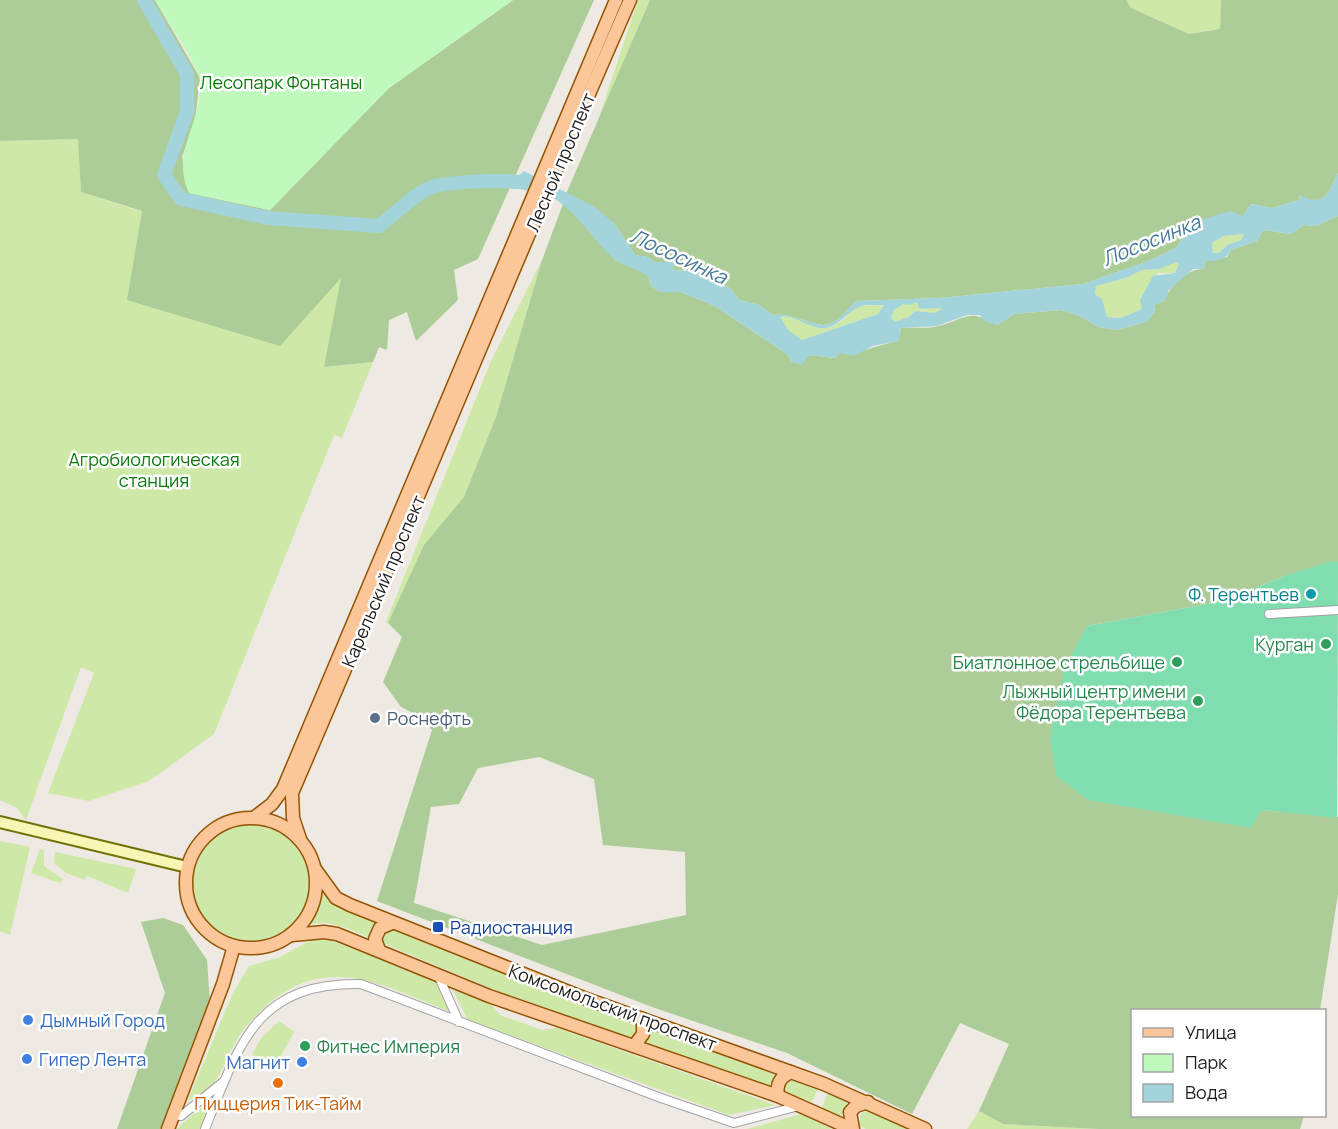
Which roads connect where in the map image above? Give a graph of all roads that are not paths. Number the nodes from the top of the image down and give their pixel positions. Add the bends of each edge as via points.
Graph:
1 (616, 0) edge
2 (630, 0) edge
3 (588, 82) junction
4 (485, 324) joint
5 (400, 529) junction
6 (1338, 610) edge
7 (1269, 614) dead end
8 (255, 817) junction
9 (0, 822) edge
10 (300, 839) junction
11 (187, 867) junction
12 (315, 869) junction
13 (392, 923) junction
14 (292, 935) junction
15 (234, 946) junction
16 (379, 950) junction
17 (438, 975) junction
18 (643, 1019) junction
19 (459, 1022) junction
20 (634, 1046) junction
21 (791, 1072) junction
22 (225, 1081) junction
23 (778, 1096) junction
24 (868, 1102) junction
25 (802, 1106) junction
26 (173, 1115) junction
27 (168, 1129) edge
28 (205, 1129) edge
29 (852, 1129) edge
30 (925, 1129) edge

1 - 3 main road, Лесной проспект
2 - 3 main road, Лесной проспект
3 - 4 main road, Лесной проспект
4 - 5 main road, Карельский проспект
5 - 8 main road, Карельский проспект via 283,789
5 - 10 main road, Карельский проспект via 292,793 293,819
6 - 7 street
8 - 10 main road via 283,825
8 - 11 main road via 236,819 212,830 195,848
9 - 11 street
10 - 12 main road
11 - 15 main road via 189,904 202,926 217,939
12 - 13 main road, Комсомольский проспект via 336,898
12 - 14 main road via 316,889 310,907
13 - 16 main road via 380,928 375,939
13 - 18 main road, Комсомольский проспект
14 - 15 main road via 270,946
14 - 16 main road, Комсомольский проспект via 337,934
15 - 26 main road via 224,984
16 - 17 main road, Комсомольский проспект
17 - 19 street
17 - 20 main road, Комсомольский проспект
18 - 20 main road via 643,1034
18 - 21 main road, Комсомольский проспект
19 - 22 street via 361,984 320,985 288,998 257,1022 236,1050
19 - 25 street via 734,1123
20 - 23 main road, Комсомольский проспект
21 - 23 main road via 782,1076
21 - 24 main road, Комсомольский проспект
22 - 26 street via 181,1116
22 - 28 street
23 - 25 main road, Комсомольский проспект
24 - 29 main road via 850,1112
24 - 30 main road, Комсомольский проспект
25 - 29 main road, Комсомольский проспект
26 - 27 main road

